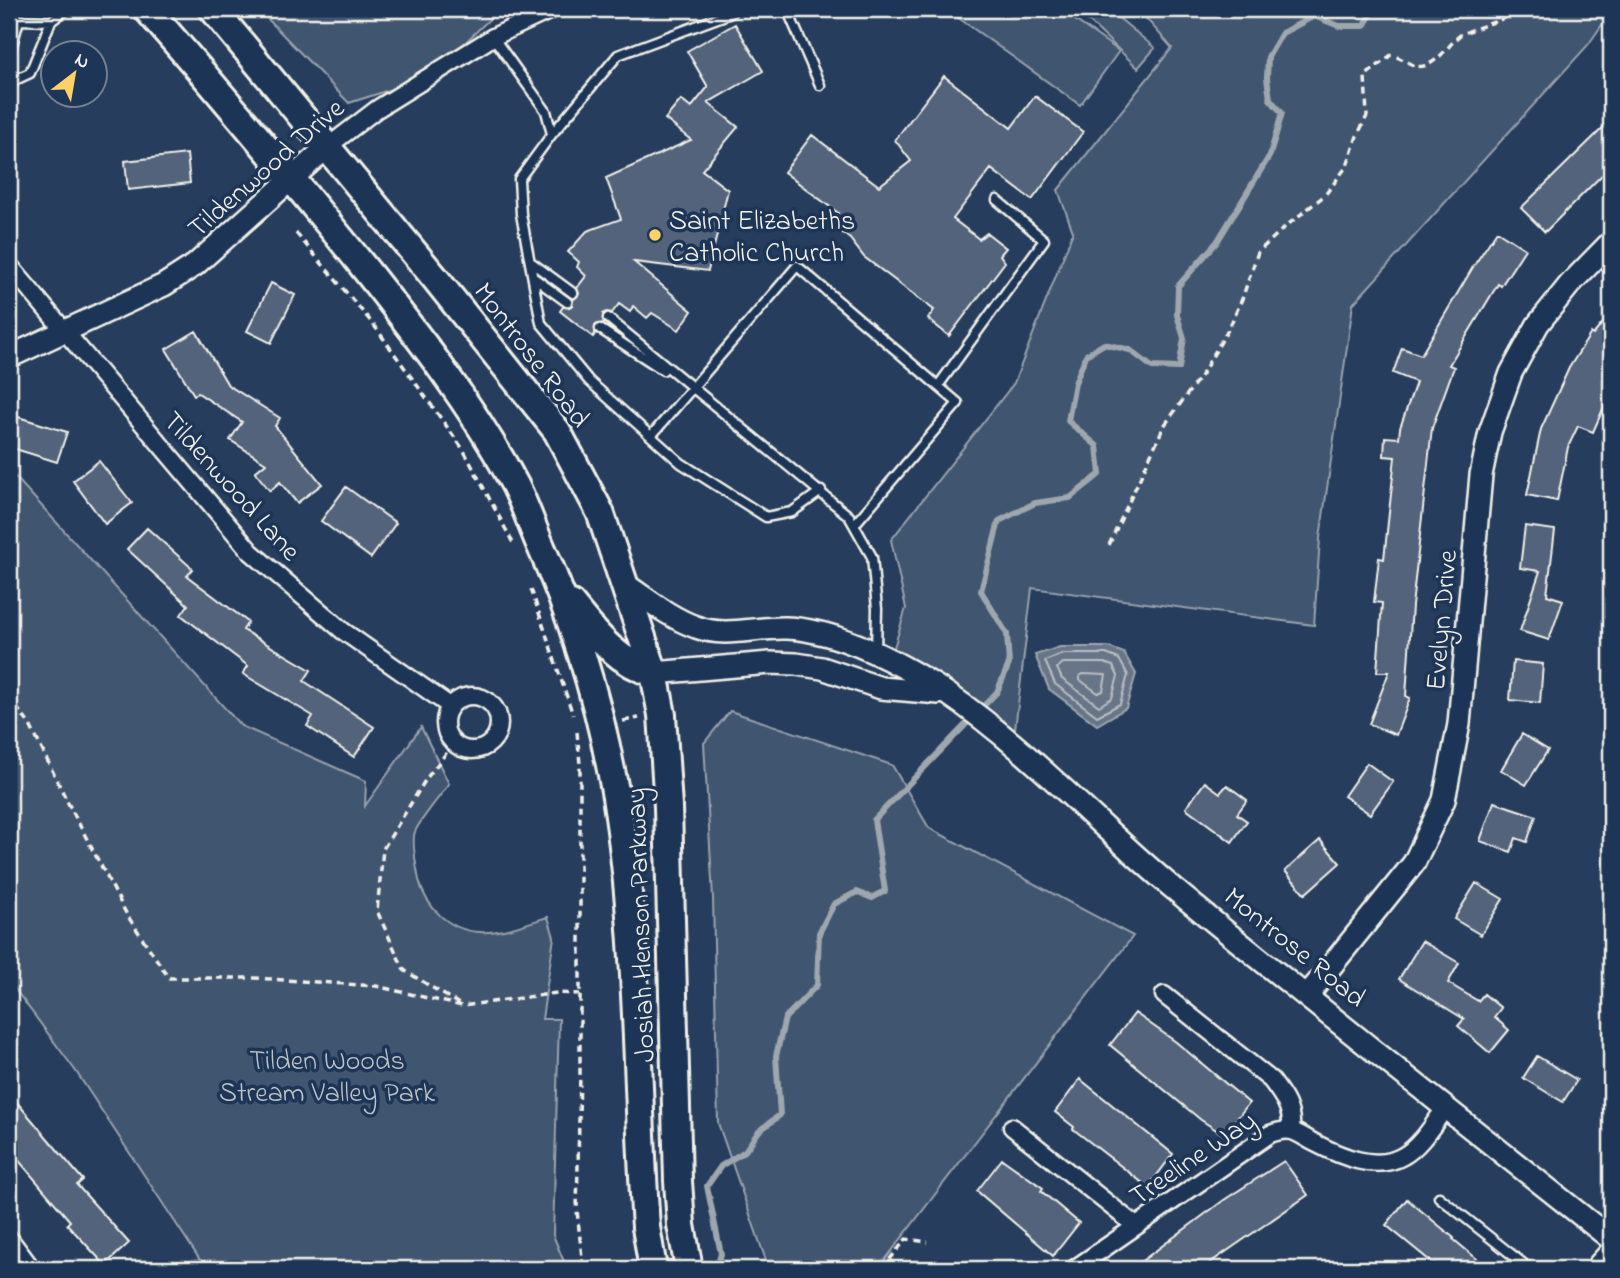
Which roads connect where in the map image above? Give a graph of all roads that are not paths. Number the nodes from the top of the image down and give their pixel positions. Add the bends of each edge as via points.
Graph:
1 (11, 9) edge
2 (67, 9) edge
3 (147, 9) edge
4 (213, 9) edge
5 (553, 9) edge
6 (787, 9) edge
7 (731, 13) dead end
8 (19, 20) junction
9 (51, 21) junction
10 (493, 37) junction
11 (9, 56) edge
12 (9, 69) edge
13 (17, 79) junction
14 (820, 85) dead end
15 (9, 86) edge
16 (552, 134) junction
17 (326, 148) junction
18 (292, 178) junction
19 (996, 200) dead end
20 (1611, 242) edge
21 (532, 263) junction
22 (9, 264) edge
23 (534, 278) junction
24 (573, 293) dead end
25 (567, 302) dead end
26 (608, 318) dead end
27 (600, 328) dead end
28 (65, 332) junction
29 (9, 357) edge
30 (938, 386) junction
31 (692, 389) junction
32 (652, 436) junction
33 (821, 491) junction
34 (854, 525) junction
35 (623, 583) junction
36 (562, 593) junction
37 (876, 653) junction
38 (654, 673) junction
39 (948, 694) junction
40 (450, 706) junction
41 (1164, 995) dead end
42 (1307, 996) junction
43 (1446, 1107) junction
44 (1012, 1127) dead end
45 (1292, 1130) junction
46 (1439, 1197) dead end
47 (1136, 1226) junction
48 (9, 1238) edge
49 (1611, 1239) edge
50 (1611, 1248) edge
51 (645, 1266) edge
52 (32, 1269) edge
53 (689, 1269) edge
54 (1074, 1269) edge
55 (1530, 1269) edge
56 (1592, 1269) edge

1 - 8 lane
2 - 9 lane
3 - 18 main road
4 - 17 main road, Montrose Road
5 - 10 street, Tildenwood Drive
6 - 14 lane
7 - 16 lane via 618,55
8 - 9 lane
8 - 11 lane
9 - 13 lane via 30,73
10 - 16 lane via 546,111
10 - 17 street, Tildenwood Drive via 377,108
12 - 13 lane
13 - 15 lane
16 - 21 lane via 519,179
17 - 18 street, Tildenwood Drive
17 - 35 main road, Montrose Road via 556,431 600,512
18 - 28 street, Tildenwood Drive via 195,265 164,285
18 - 36 main road via 464,400 515,486
19 - 30 lane via 1044,240
20 - 42 street, Evelyn Drive via 1538,324 1511,373 1490,432 1480,475 1459,724 1444,800 1414,863
21 - 23 lane
21 - 24 lane
22 - 28 street, Tildenwood Lane
23 - 25 lane
23 - 32 lane via 541,323 589,381
26 - 31 lane
27 - 31 lane
28 - 29 street, Tildenwood Drive
28 - 40 street, Tildenwood Lane via 251,552 343,631
30 - 31 lane via 797,266
30 - 34 lane via 958,403
31 - 32 lane
31 - 33 lane
32 - 33 lane via 681,463 765,517 792,512
33 - 34 lane
34 - 37 lane via 872,557
35 - 37 street, Montrose Road via 696,628 722,632 788,628 815,632
35 - 38 main road, Josiah Henson Parkway
36 - 38 main road via 608,646 637,669
36 - 51 main road, Josiah Henson Parkway, bridge via 609,759 621,835
37 - 39 street, Montrose Road
38 - 39 street via 796,664 881,688
38 - 53 main road, Josiah Henson Parkway, bridge via 662,715 667,807 678,1181
39 - 42 street, Montrose Road
40 - 40 street via 466,697 484,699 499,722 493,740 468,750 454,743 444,724
41 - 45 street via 1271,1080 1290,1109
42 - 43 street, Montrose Road
43 - 45 street, Treeline Way via 1403,1156 1382,1164 1346,1157
43 - 49 street, Montrose Road
44 - 47 street
45 - 47 street, Treeline Way via 1270,1134
46 - 55 lane
47 - 54 street, Treeline Way
48 - 52 street
50 - 56 street

